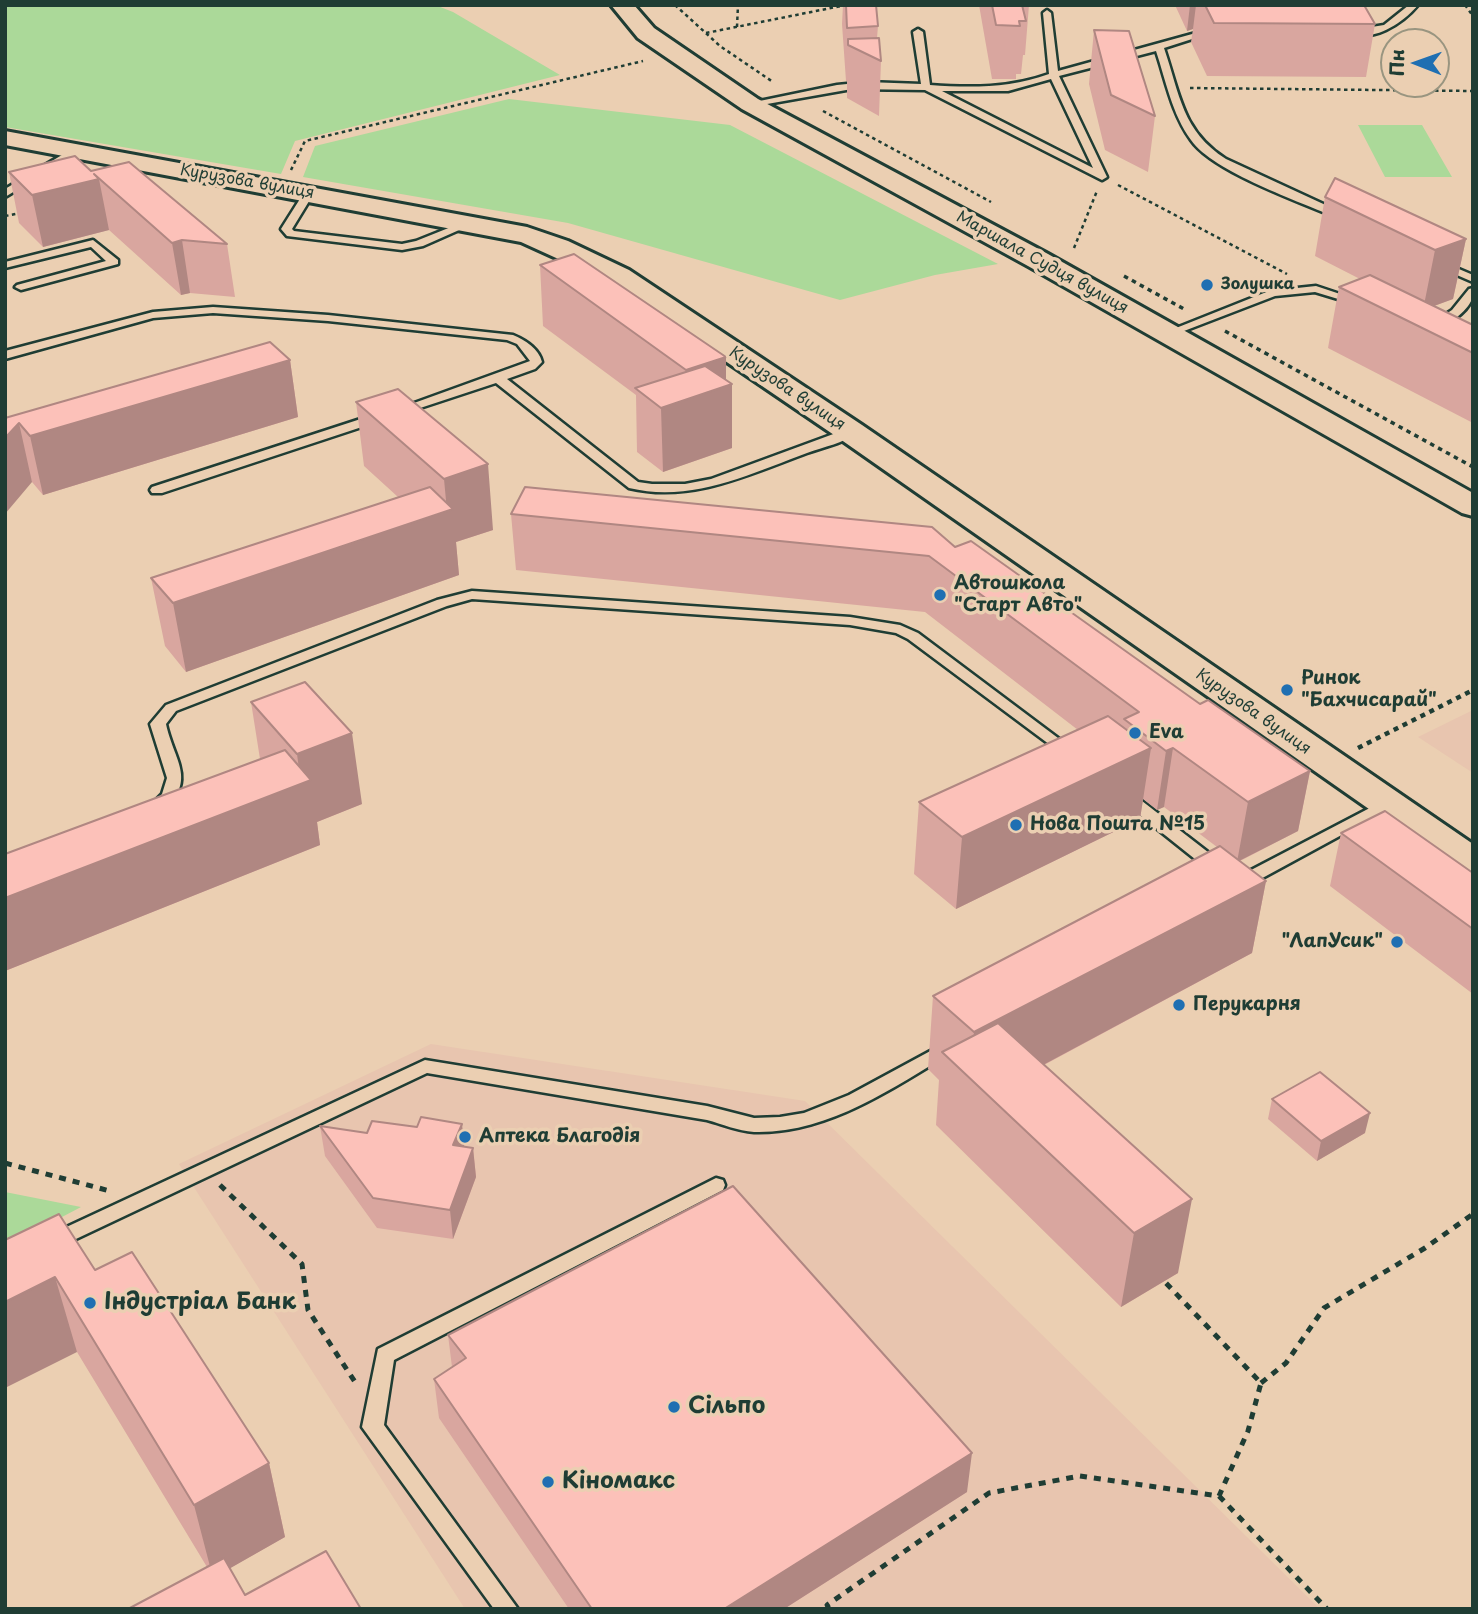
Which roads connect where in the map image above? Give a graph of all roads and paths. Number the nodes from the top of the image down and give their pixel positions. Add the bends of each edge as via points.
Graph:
1 (622, 5) edge
2 (675, 5) edge
3 (738, 5) edge
4 (846, 5) edge
5 (1414, 5) edge
6 (1465, 5) edge
7 (1047, 13) dead end
8 (1473, 16) edge
9 (737, 27) junction
10 (1222, 29) edge
11 (1345, 31) edge
12 (918, 32) dead end
13 (705, 34) junction
14 (720, 46) junction
15 (1159, 47) junction
16 (674, 54) junction
17 (1054, 75) junction
18 (926, 87) junction
19 (1174, 88) junction
20 (1473, 91) edge
21 (794, 95) junction
22 (750, 104) junction
23 (5, 138) edge
24 (76, 151) junction
25 (1102, 177) junction
26 (298, 185) junction
27 (5, 194) edge
28 (1001, 208) dead end
29 (32, 210) edge
30 (5, 216) edge
31 (1348, 219) edge
32 (470, 223) junction
33 (1074, 248) dead end
34 (1435, 261) edge
35 (5, 265) edge
36 (1121, 274) dead end
37 (1473, 279) edge
38 (21, 287) dead end
39 (1316, 289) junction
40 (1473, 291) edge
41 (1370, 307) edge
42 (1204, 320) junction
43 (1167, 334) junction
44 (1436, 338) edge
45 (5, 355) edge
46 (498, 378) junction
47 (851, 432) junction
48 (1473, 467) edge
49 (157, 490) dead end
50 (1473, 506) edge
51 (1473, 691) edge
52 (1083, 763) edge
53 (1327, 763) junction
54 (1116, 789) edge
55 (1387, 804) junction
56 (147, 811) edge
57 (1473, 863) edge
58 (959, 1041) edge
59 (5, 1163) edge
60 (204, 1169) junction
61 (716, 1185) dead end
62 (141, 1199) junction
63 (1473, 1214) edge
64 (38, 1250) edge
65 (1165, 1282) dead end
66 (1261, 1383) junction
67 (356, 1384) dead end
68 (1219, 1496) junction
69 (826, 1608) edge
70 (507, 1609) edge
71 (1327, 1609) edge

1 - 16 street, Маршала Судця вулиця via 646,33
2 - 13 path
3 - 9 path
4 - 9 path
5 - 11 lane via 1396,24 1376,31
6 - 8 path
7 - 17 lane
9 - 13 path
10 - 15 lane
12 - 18 lane
13 - 14 path
14 - 16 path
14 - 21 path
15 - 17 lane
15 - 19 lane
16 - 22 street, Маршала Судця вулиця
16 - 26 path via 305,141
17 - 18 lane via 1012,88
17 - 25 lane
18 - 21 lane via 867,85
18 - 25 lane
19 - 20 path
19 - 31 lane via 1198,144
21 - 22 lane
21 - 28 path
22 - 43 street, Маршала Судця вулиця
23 - 24 street, Курузова вулиця
24 - 26 street, Курузова вулиця
24 - 27 lane
25 - 33 path
25 - 39 path
26 - 32 street, Курузова вулиця
26 - 32 lane via 286,229 291,234 402,247
29 - 30 path
32 - 47 street, Курузова вулиця via 527,235 619,276
34 - 37 lane
35 - 38 lane via 93,243 114,262
36 - 42 path
39 - 41 lane
39 - 42 lane via 1273,293
40 - 44 lane via 1456,312 1426,334
42 - 43 lane
42 - 48 path
43 - 50 street, Маршала Судця вулиця
45 - 46 lane via 153,315 213,310 509,337 536,358 531,366
46 - 47 lane via 634,485 652,489 709,485
46 - 49 lane
47 - 53 street, Курузова вулиця
51 - 53 path
52 - 56 lane via 900,629 850,621 472,595 171,708 158,724 176,787 167,799
53 - 55 street, Курузова вулиця
54 - 55 lane via 1232,887
55 - 57 street, Курузова вулиця
58 - 60 lane via 828,1112 753,1125 707,1113 425,1066
59 - 62 path
60 - 62 lane
60 - 67 path via 302,1264 308,1310
61 - 70 lane via 385,1355 373,1427
62 - 64 lane
63 - 66 path via 1324,1308 1286,1363
65 - 66 path
66 - 68 path via 1248,1431
68 - 69 path via 1080,1476 989,1493
68 - 71 path

